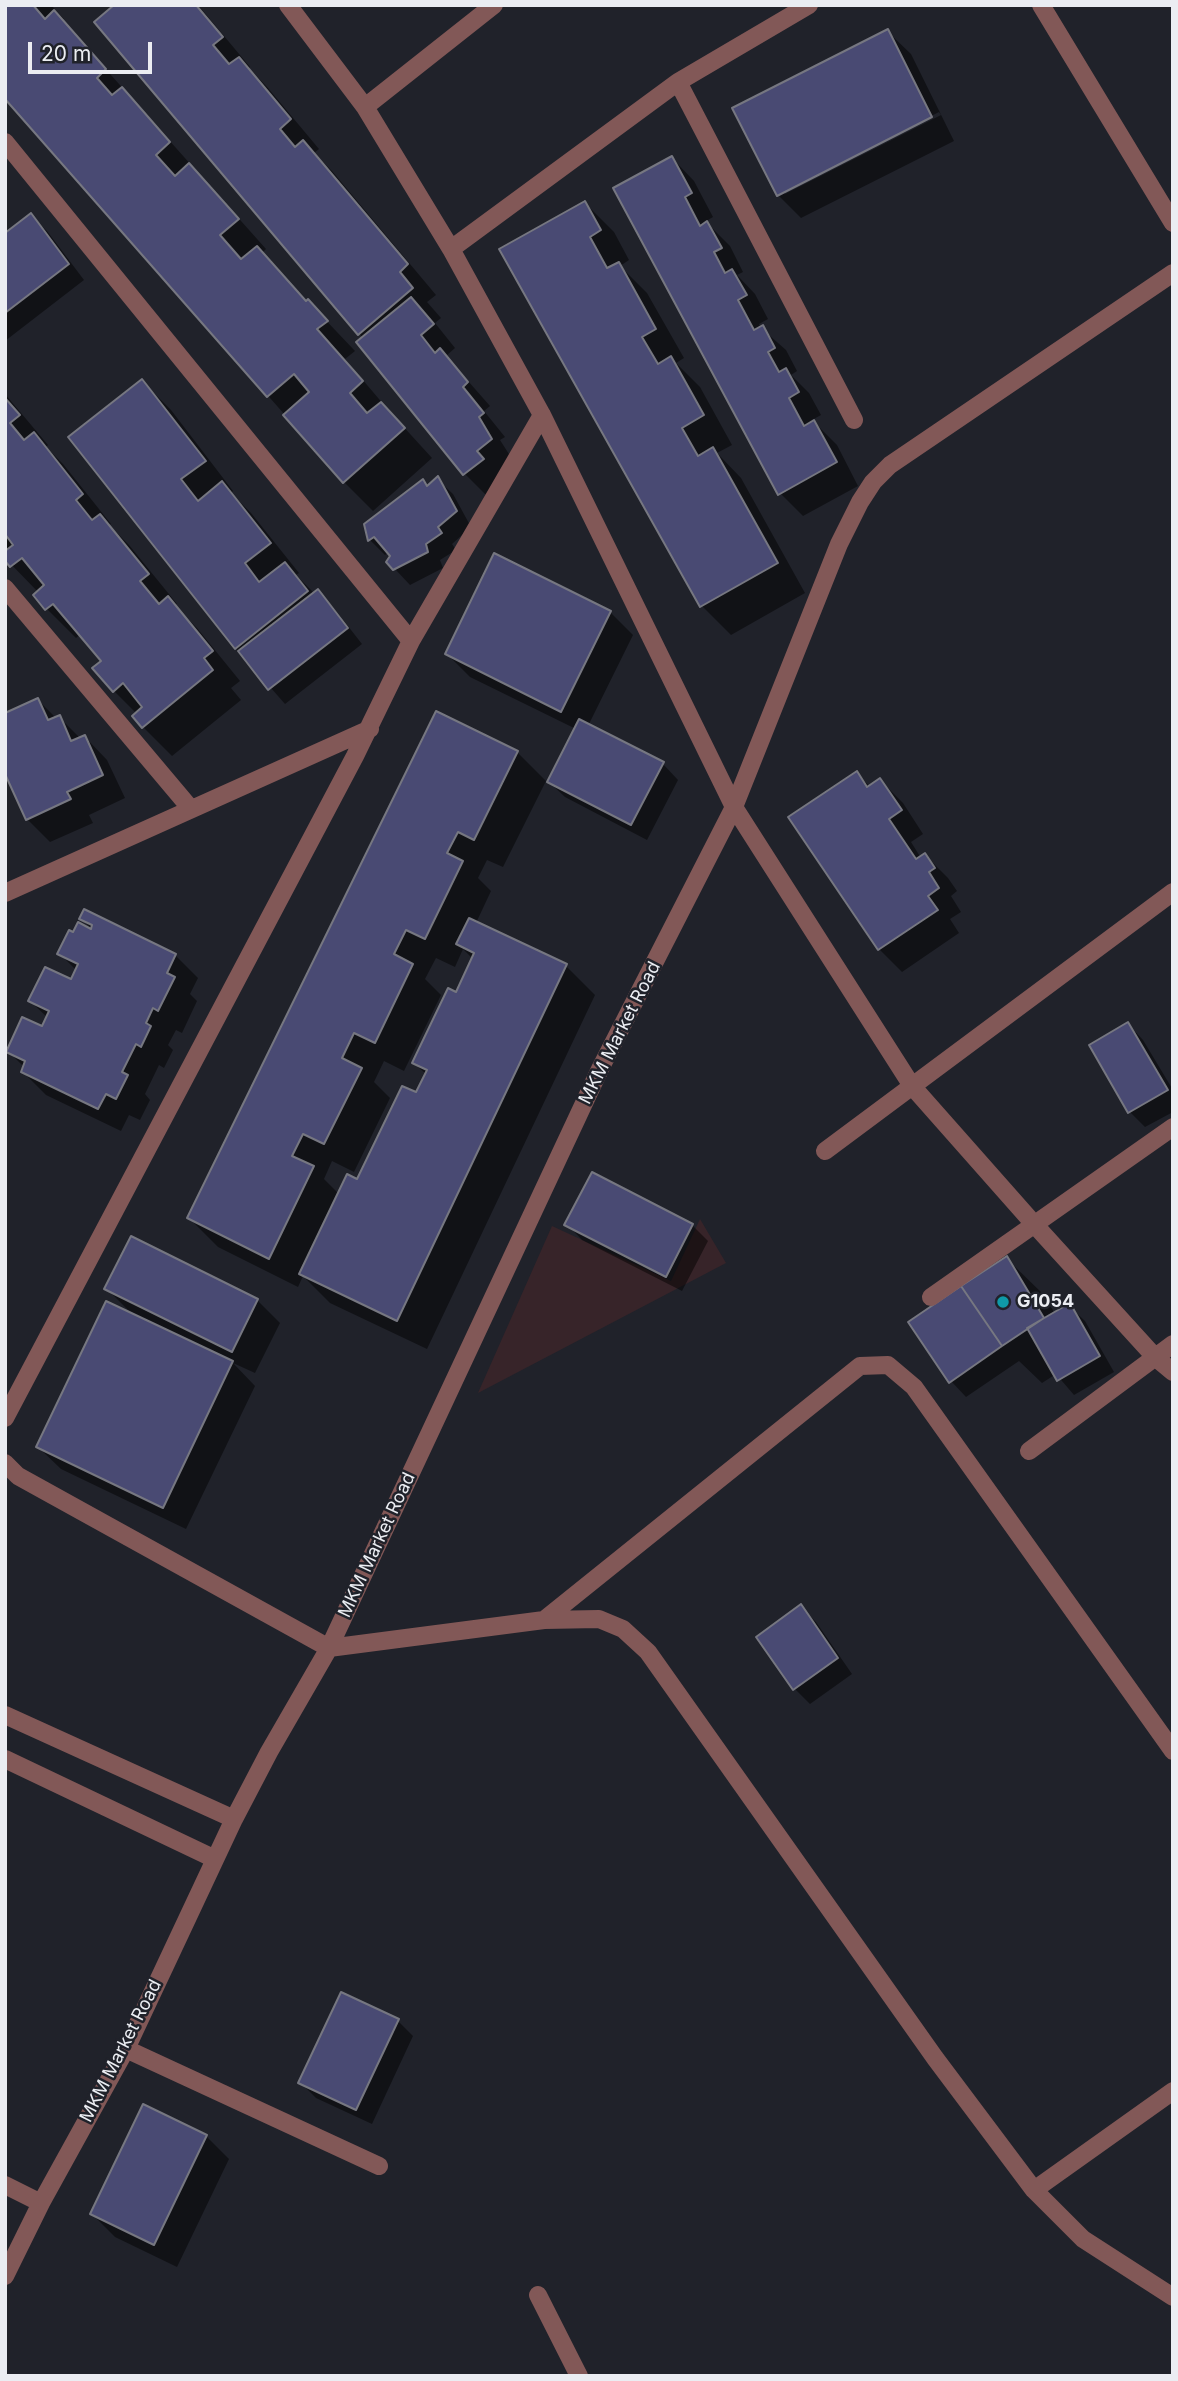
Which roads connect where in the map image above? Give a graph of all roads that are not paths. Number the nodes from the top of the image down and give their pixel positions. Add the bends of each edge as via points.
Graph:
1 (288, 5) edge
2 (494, 5) edge
3 (809, 5) edge
4 (1041, 5) edge
5 (678, 82) junction
6 (365, 107) junction
7 (5, 142) edge
8 (1173, 223) edge
9 (451, 249) junction
10 (1173, 273) edge
11 (542, 415) junction
12 (854, 420) dead end
13 (5, 588) edge
14 (411, 641) junction
15 (370, 729) junction
16 (734, 807) junction
17 (191, 809) junction
18 (5, 892) edge
19 (1173, 892) edge
20 (912, 1086) junction
21 (1173, 1126) edge
22 (825, 1151) dead end
23 (1034, 1224) junction
24 (932, 1297) dead end
25 (1173, 1343) edge
26 (1156, 1357) junction
27 (1173, 1372) edge
28 (5, 1418) edge
29 (1029, 1451) dead end
30 (5, 1463) edge
31 (544, 1620) junction
32 (329, 1648) junction
33 (5, 1715) edge
34 (1173, 1751) edge
35 (5, 1759) edge
36 (234, 1819) junction
37 (215, 1859) junction
38 (126, 2049) junction
39 (1173, 2091) edge
40 (379, 2166) dead end
41 (5, 2185) edge
42 (1034, 2190) junction
43 (40, 2203) junction
44 (5, 2276) edge
45 (538, 2295) dead end
46 (1173, 2297) edge
47 (579, 2376) edge

1 - 6 street
2 - 6 street
3 - 5 street
4 - 8 street
5 - 9 street
5 - 12 street
6 - 9 street
7 - 14 street
9 - 11 street
10 - 16 street, MKM Market Road via 890,464 873,482 839,544
11 - 14 street
11 - 16 street
13 - 17 street
14 - 15 street
15 - 17 street
15 - 28 street
16 - 20 street
16 - 32 street, MKM Market Road via 600,1069
17 - 18 street
19 - 20 street
20 - 22 street
20 - 23 street
21 - 23 street
23 - 24 street
23 - 26 street
25 - 26 street
26 - 27 street
26 - 29 street
30 - 32 street via 30,1482
31 - 32 street
31 - 34 street via 860,1366 888,1365 914,1387
31 - 42 street via 599,1619 623,1629 648,1652 927,2047
32 - 36 street, MKM Market Road
33 - 36 street
35 - 37 street
36 - 37 street, MKM Market Road
37 - 38 street, MKM Market Road
38 - 40 street
38 - 43 street, MKM Market Road
39 - 42 street
41 - 43 street
42 - 46 street via 1083,2239
43 - 44 street, MKM Market Road
45 - 47 street

